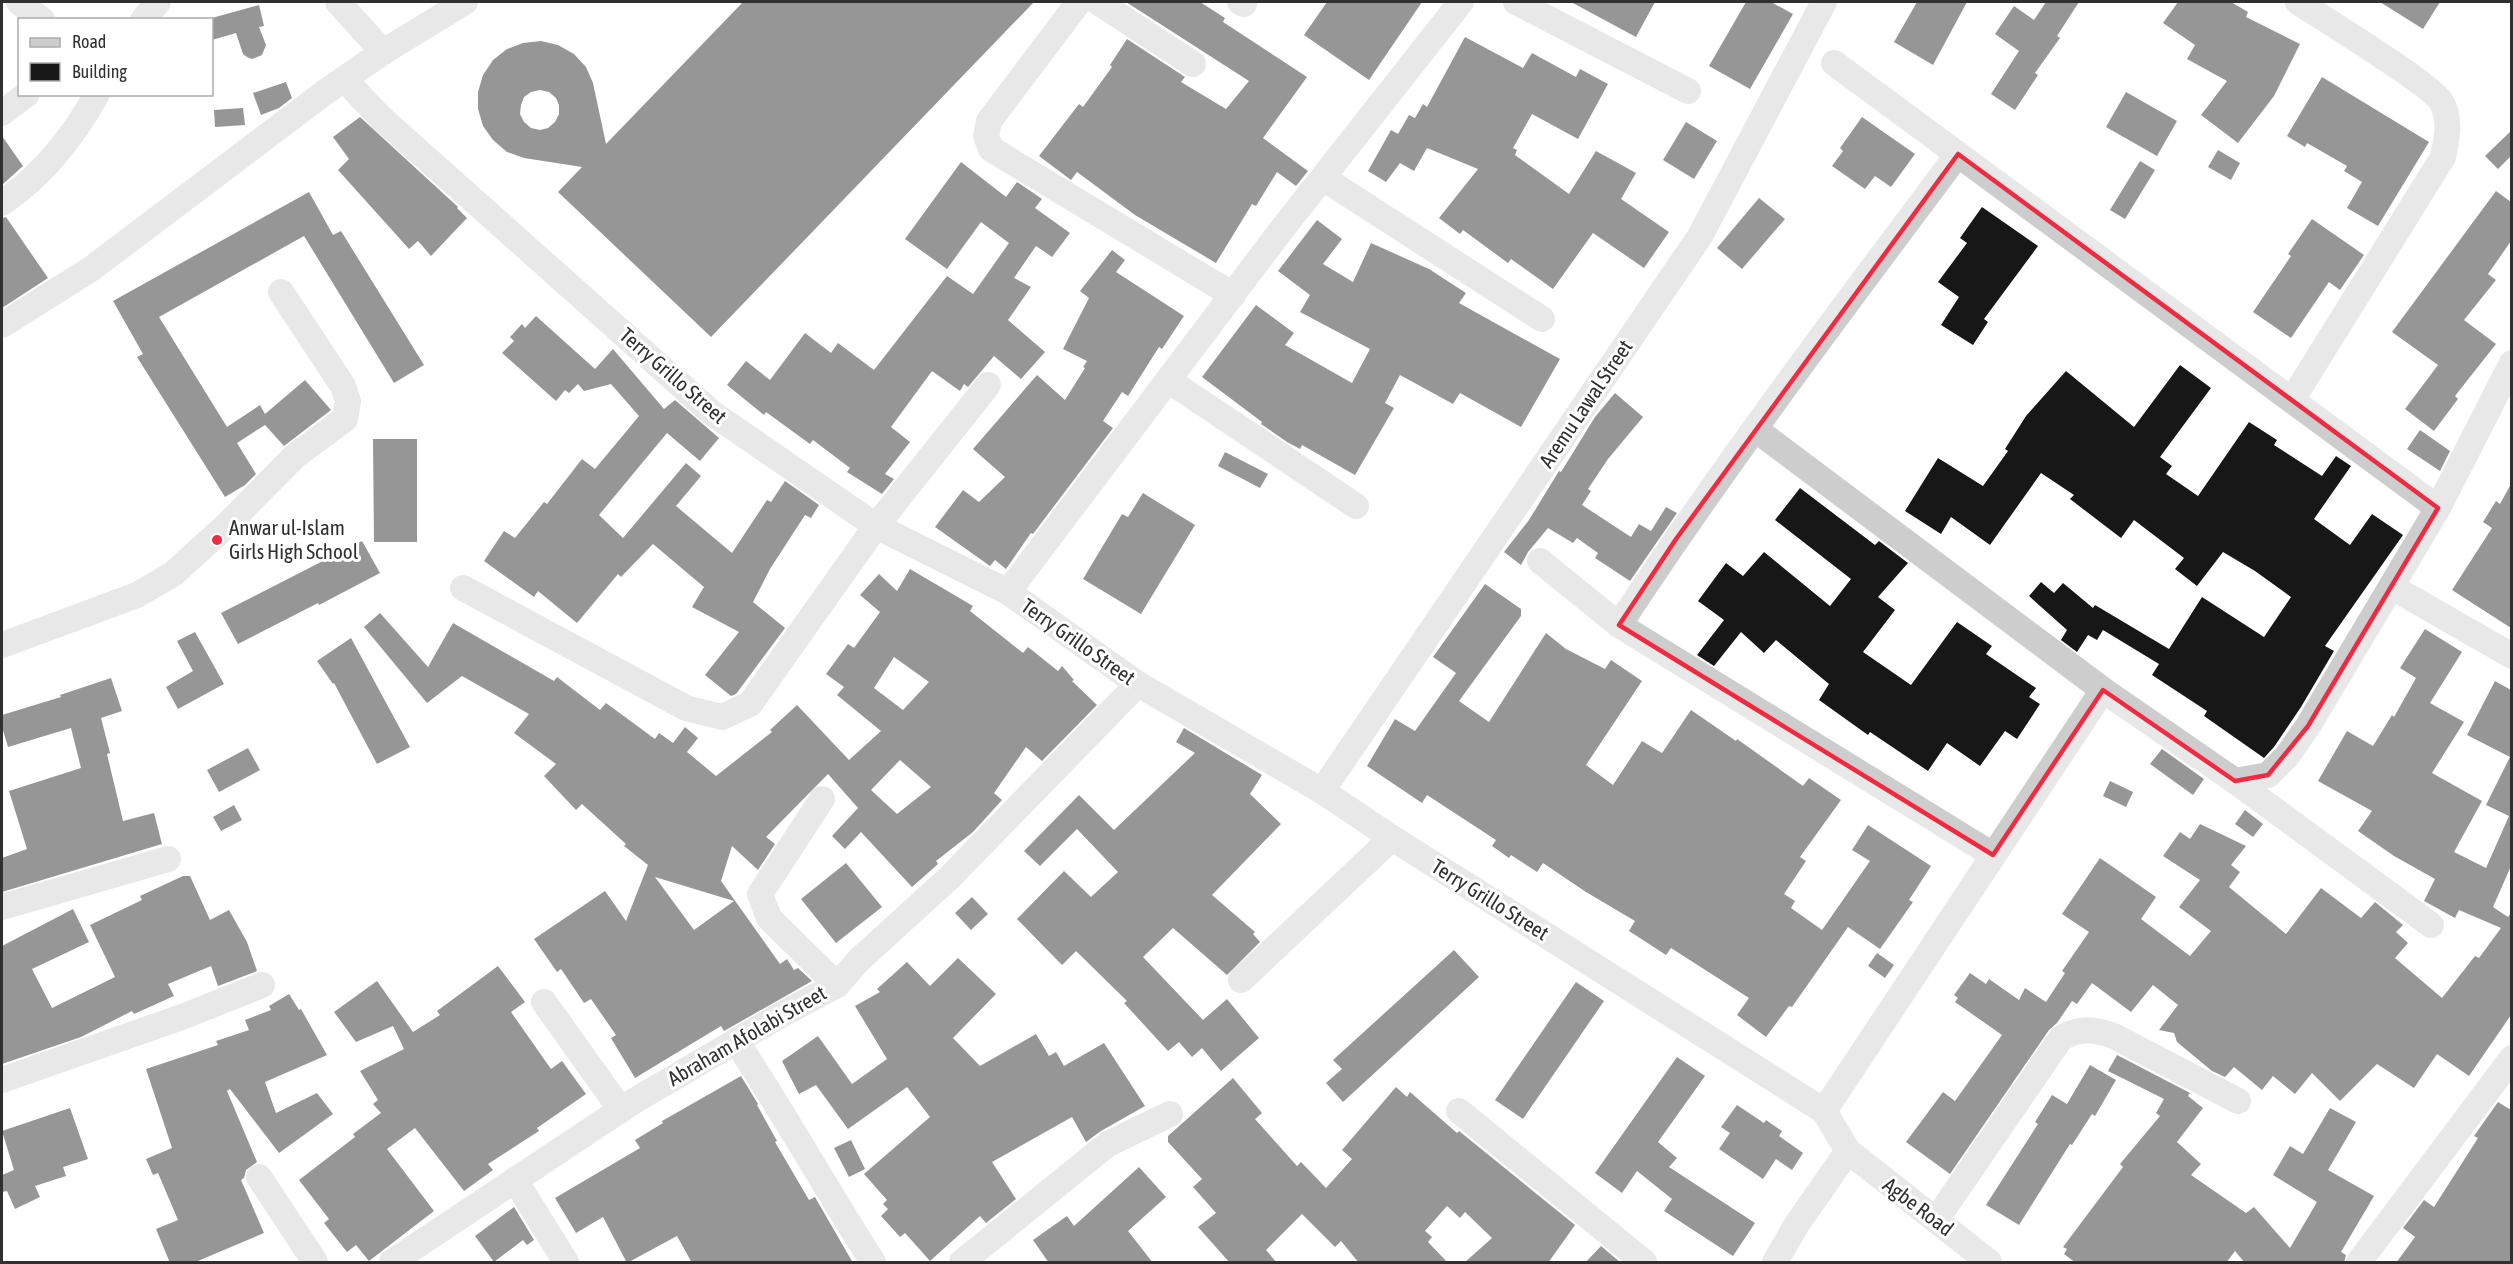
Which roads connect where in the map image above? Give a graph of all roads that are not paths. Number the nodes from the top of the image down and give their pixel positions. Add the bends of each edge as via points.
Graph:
1 (18, 2) edge
2 (158, 2) edge
3 (338, 2) edge
4 (465, 2) edge
5 (1079, 2) edge
6 (1098, 2) edge
7 (1461, 2) edge
8 (1516, 2) edge
9 (1824, 2) edge
10 (2298, 2) edge
11 (39, 18) edge
12 (145, 18) edge
13 (383, 52) junction
14 (1834, 63) dead end
15 (1192, 64) dead end
16 (345, 80) junction
17 (1688, 91) dead end
18 (24, 96) edge
19 (96, 96) edge
20 (2, 112) edge
21 (1958, 154) junction
22 (1323, 178) junction
23 (2, 203) edge
24 (281, 292) dead end
25 (1233, 295) junction
26 (1542, 319) dead end
27 (2, 325) edge
28 (2510, 371) edge
29 (1168, 380) junction
30 (988, 385) dead end
31 (2292, 400) junction
32 (1755, 429) junction
33 (1356, 506) dead end
34 (2439, 508) junction
35 (876, 526) junction
36 (1540, 561) dead end
37 (2392, 587) junction
38 (463, 588) dead end
39 (1008, 592) junction
40 (1619, 625) junction
41 (2, 645) edge
42 (2511, 656) edge
43 (1138, 684) junction
44 (2103, 690) junction
45 (2235, 781) junction
46 (1322, 791) junction
47 (822, 799) dead end
48 (1392, 838) junction
49 (1993, 855) junction
50 (168, 859) dead end
51 (2, 907) edge
52 (2431, 925) dead end
53 (1241, 980) dead end
54 (262, 985) dead end
55 (837, 985) junction
56 (544, 1002) dead end
57 (736, 1041) junction
58 (2511, 1058) edge
59 (2, 1080) edge
60 (2238, 1101) dead end
61 (621, 1110) junction
62 (1459, 1111) dead end
63 (1824, 1111) junction
64 (1170, 1114) dead end
65 (1848, 1152) junction
66 (259, 1177) dead end
67 (515, 1180) junction
68 (1936, 1220) junction
69 (395, 1262) edge
70 (315, 1263) edge
71 (566, 1263) edge
72 (873, 1263) edge
73 (962, 1263) edge
74 (1644, 1263) edge
75 (1775, 1263) edge
76 (1989, 1263) edge
77 (2359, 1263) edge

1 - 11 street
2 - 12 street
3 - 13 street
4 - 13 street
5 - 25 street via 989,121 986,136 991,149
6 - 15 street
7 - 22 street
8 - 17 street
9 - 46 street, Aremu Lawal Street via 1700,236
10 - 31 street via 2419,82 2441,101 2449,126 2443,157
13 - 16 street
14 - 21 street
16 - 27 street via 92,269
16 - 35 street, Terry Grillo Street via 380,117 712,413
18 - 20 street
19 - 23 street via 56,155
21 - 31 street
21 - 32 street
22 - 25 street
22 - 26 street
24 - 41 street via 343,386 348,401 345,419 295,456 173,574 137,595
25 - 29 street
28 - 34 street
29 - 33 street
29 - 39 street
30 - 35 street
31 - 34 street
32 - 40 street
32 - 44 street
34 - 37 street
35 - 38 street via 750,704 723,717 686,708
35 - 39 street, Terry Grillo Street
36 - 40 street
37 - 42 street
37 - 45 street via 2287,756 2268,775
39 - 43 street, Terry Grillo Street
40 - 49 street
43 - 46 street, Terry Grillo Street
43 - 55 street, Abraham Afolabi Street via 949,878
44 - 45 street
44 - 49 street
45 - 52 street
46 - 48 street, Terry Grillo Street
47 - 55 street via 760,894 769,918
48 - 53 street
48 - 63 street, Terry Grillo Street
49 - 63 street
50 - 51 street
54 - 59 street
55 - 57 street, Abraham Afolabi Street
56 - 61 street
57 - 61 street, Abraham Afolabi Street
57 - 72 street
58 - 77 street
60 - 68 street via 2114,1036 2095,1030 2075,1031 2061,1038
61 - 67 street, Abraham Afolabi Street
62 - 74 street
63 - 65 street, Terry Grillo Street
64 - 73 street via 1108,1144
65 - 68 street, Agbe Road
65 - 75 street via 1797,1224
66 - 70 street
67 - 69 street, Abraham Afolabi Street
67 - 71 street
68 - 76 street, Agbe Road

